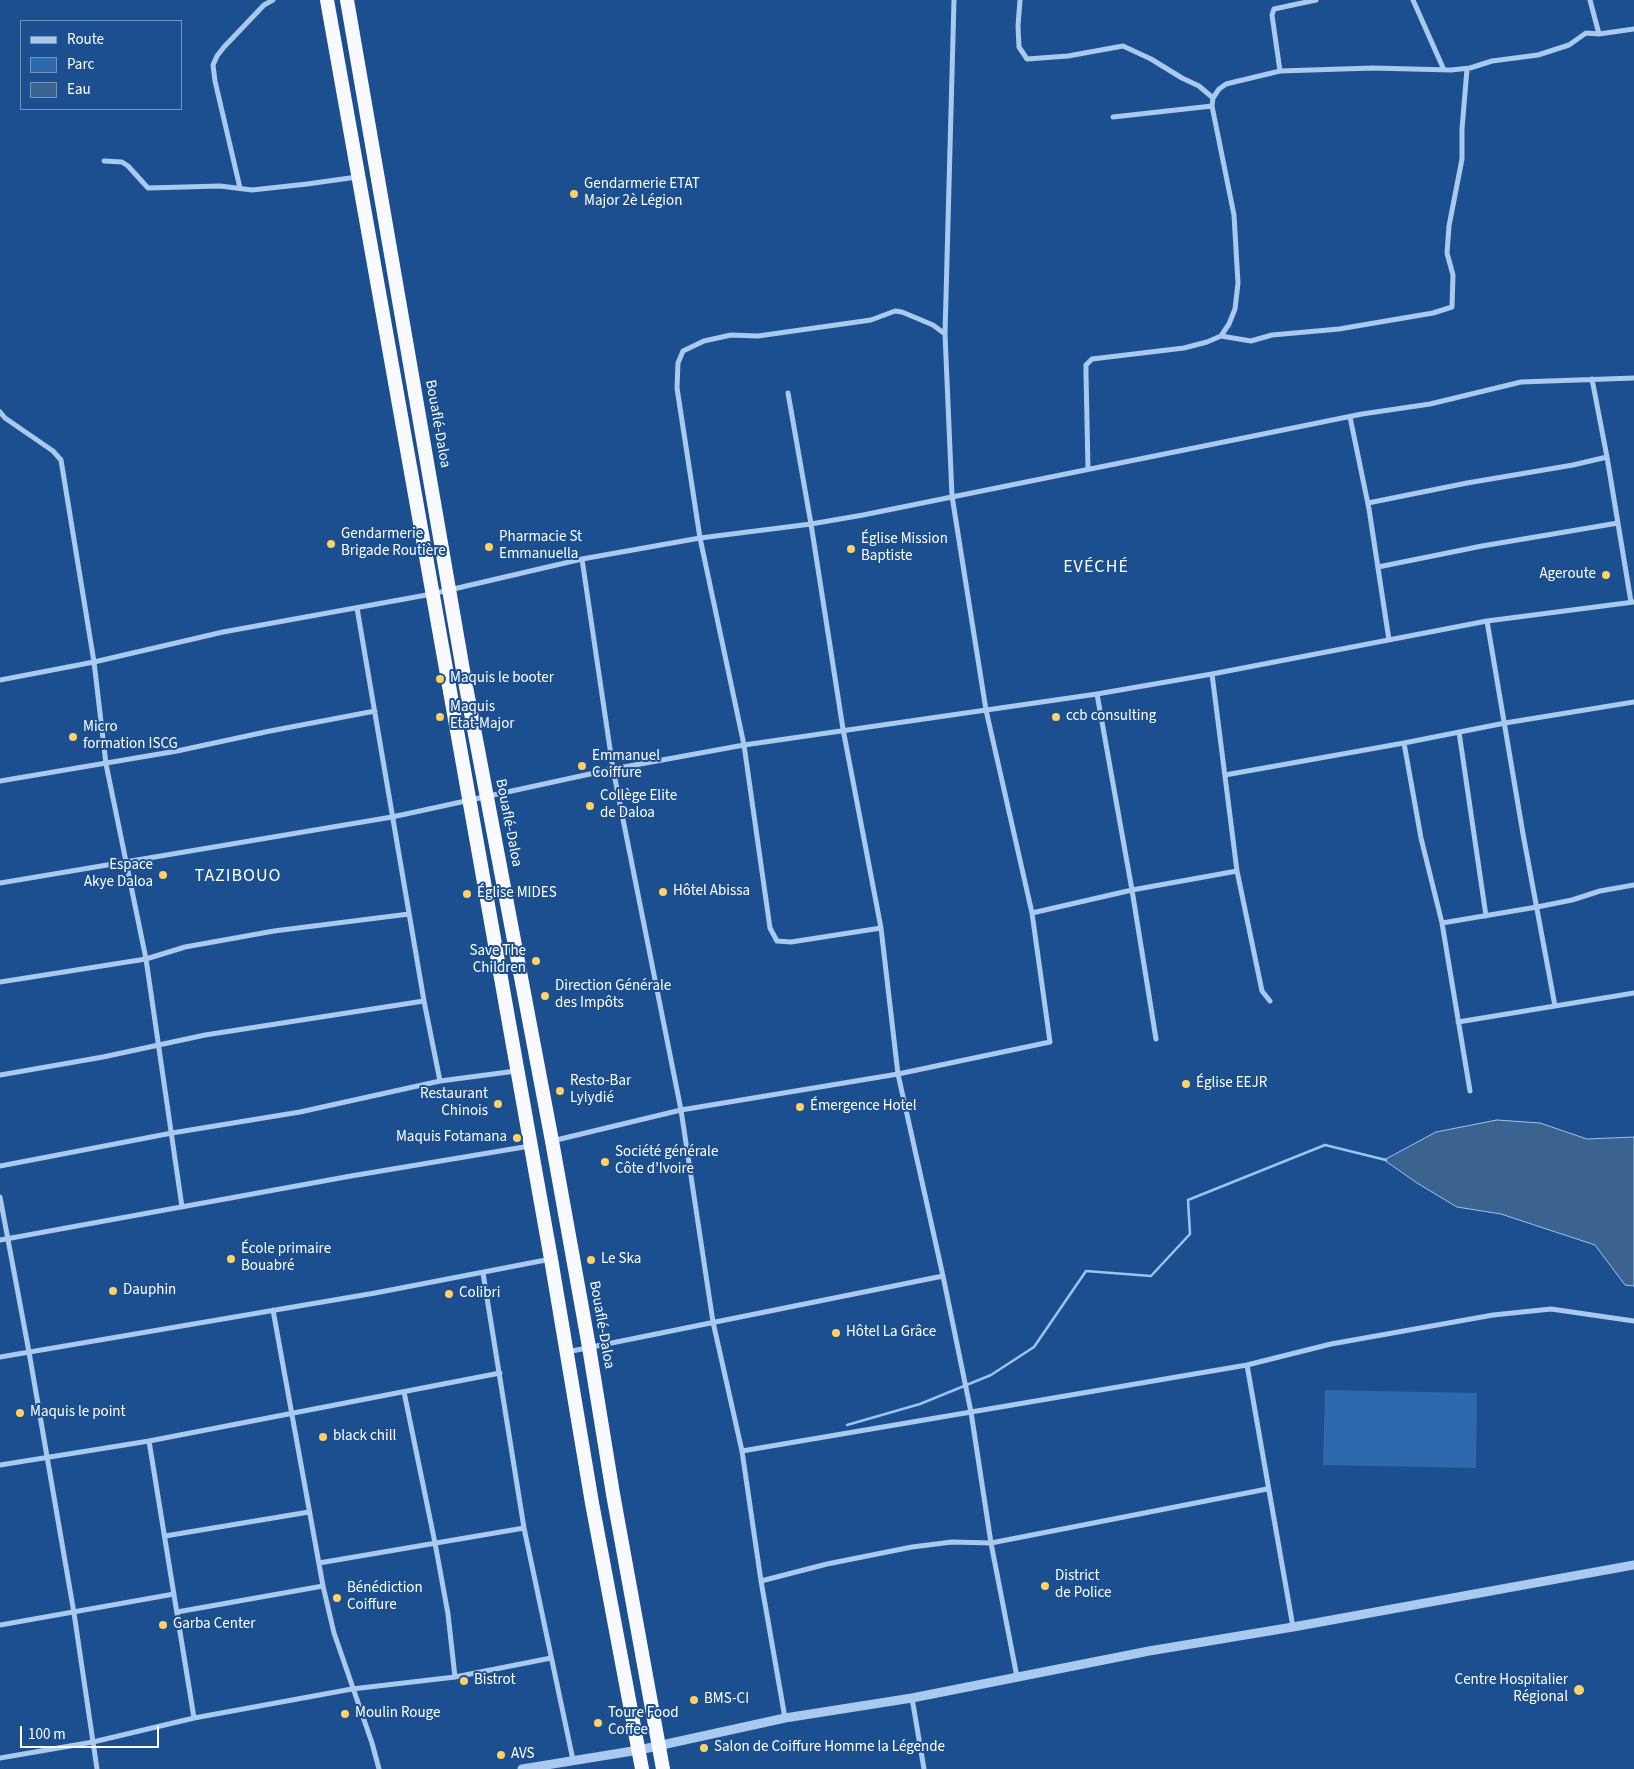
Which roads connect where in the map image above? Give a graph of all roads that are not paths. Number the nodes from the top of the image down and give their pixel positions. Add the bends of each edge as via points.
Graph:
1 (273, 0) edge
2 (327, 0) edge
3 (347, 0) edge
4 (954, 0) edge
5 (1020, 0) edge
6 (1318, 0) edge
7 (1413, 0) edge
8 (1590, 0) edge
9 (1634, 29) edge
10 (1599, 34) junction
11 (1467, 69) junction
12 (1444, 70) junction
13 (1280, 72) junction
14 (1213, 98) junction
15 (1212, 106) junction
16 (1113, 117) dead end
17 (104, 161) dead end
18 (359, 176) junction
19 (240, 188) junction
20 (945, 334) junction
21 (1221, 336) junction
22 (1634, 378) edge
23 (1592, 379) junction
24 (788, 393) dead end
25 (0, 412) edge
26 (1350, 417) junction
27 (1607, 457) junction
28 (1088, 469) junction
29 (952, 496) junction
30 (1368, 503) junction
31 (1618, 523) junction
32 (811, 524) junction
33 (700, 538) junction
34 (582, 559) junction
35 (1378, 567) junction
36 (449, 590) junction
37 (432, 594) junction
38 (1632, 602) edge
39 (357, 608) junction
40 (1487, 621) junction
41 (1389, 640) junction
42 (94, 662) junction
43 (1212, 674) junction
44 (0, 680) edge
45 (1097, 694) junction
46 (1634, 702) edge
47 (986, 710) junction
48 (375, 711) junction
49 (1504, 723) junction
50 (843, 729) junction
51 (1459, 732) junction
52 (1404, 743) junction
53 (744, 745) junction
54 (106, 764) junction
55 (613, 769) junction
56 (1225, 775) junction
57 (0, 781) edge
58 (486, 796) junction
59 (469, 800) junction
60 (392, 817) junction
61 (126, 862) junction
62 (1237, 871) junction
63 (0, 883) edge
64 (1634, 885) edge
65 (1132, 890) junction
66 (1537, 907) junction
67 (1032, 913) junction
68 (408, 914) junction
69 (1486, 916) junction
70 (1442, 924) junction
71 (881, 928) junction
72 (146, 959) junction
73 (0, 982) edge
74 (1634, 992) edge
75 (424, 1001) junction
76 (1270, 1001) dead end
77 (1555, 1006) junction
78 (1458, 1022) junction
79 (1156, 1039) dead end
80 (160, 1046) junction
81 (517, 1071) junction
82 (0, 1074) edge
83 (898, 1074) junction
84 (440, 1081) junction
85 (1470, 1091) dead end
86 (681, 1110) junction
87 (172, 1133) junction
88 (552, 1141) junction
89 (530, 1146) junction
90 (0, 1166) edge
91 (0, 1197) edge
92 (182, 1207) junction
93 (8, 1238) junction
94 (0, 1240) edge
95 (551, 1259) junction
96 (482, 1273) junction
97 (943, 1276) junction
98 (273, 1310) junction
99 (1634, 1321) edge
100 (713, 1322) junction
101 (589, 1347) junction
102 (30, 1352) junction
103 (567, 1352) junction
104 (0, 1357) edge
105 (1247, 1365) junction
106 (500, 1373) junction
107 (404, 1392) junction
108 (971, 1412) junction
109 (291, 1414) junction
110 (149, 1441) junction
111 (742, 1451) junction
112 (47, 1458) junction
113 (0, 1465) edge
114 (1268, 1489) junction
115 (309, 1512) junction
116 (524, 1528) junction
117 (165, 1536) junction
118 (435, 1543) junction
119 (991, 1543) junction
120 (319, 1563) junction
121 (1634, 1565) edge
122 (762, 1581) junction
123 (323, 1586) junction
124 (174, 1594) junction
125 (177, 1612) junction
126 (74, 1613) junction
127 (0, 1626) edge
128 (1293, 1627) junction
129 (551, 1658) junction
130 (455, 1677) junction
131 (1017, 1677) junction
132 (352, 1689) junction
133 (912, 1698) junction
134 (194, 1718) junction
135 (785, 1718) junction
136 (92, 1742) junction
137 (659, 1745) junction
138 (638, 1750) junction
139 (0, 1758) edge
140 (573, 1760) junction
141 (537, 1768) edge
142 (97, 1769) edge
143 (379, 1769) edge
144 (522, 1769) edge
145 (642, 1769) edge
146 (663, 1769) edge
147 (924, 1769) edge

1 - 19 street via 264,5 224,47 213,65
2 - 18 highway
3 - 36 highway, Bouaflé-Daloa
4 - 20 street
5 - 14 street via 1019,46 1027,59 1068,56 1123,46 1199,86
6 - 13 street via 1274,9 1272,15
7 - 12 street
8 - 10 street
9 - 10 street
10 - 11 street via 1586,34 1568,45 1538,55 1492,61
11 - 12 street
11 - 21 street via 1462,159 1449,226 1452,307 1339,329 1272,335 1251,342
12 - 13 street via 1373,68
13 - 14 street via 1226,84
14 - 15 street
15 - 16 street
15 - 21 street via 1234,216 1238,283 1235,309
17 - 19 street via 122,162 148,188
18 - 19 street via 252,190
18 - 37 highway
20 - 29 street
20 - 33 street via 933,325 895,311 871,320 758,336 731,335 704,341 683,351 678,364 677,388
21 - 28 street via 1184,348 1088,362
22 - 23 street
23 - 26 street via 1521,382 1430,404
23 - 27 street
24 - 32 street
25 - 42 street via 61,460
26 - 28 street
26 - 30 street
27 - 30 street
27 - 31 street
28 - 29 street
29 - 32 street
29 - 47 street
30 - 35 street
31 - 35 street
31 - 38 street
32 - 33 street
32 - 50 street
33 - 34 street
33 - 53 street
34 - 36 street
34 - 55 street
35 - 41 street
36 - 37 street
36 - 58 highway, Bouaflé-Daloa
37 - 39 street
37 - 59 highway
38 - 40 street
39 - 42 street via 223,632
39 - 48 street
40 - 41 street
40 - 49 street
41 - 43 street
42 - 44 street
42 - 54 street
43 - 45 street
43 - 56 street
45 - 47 street
45 - 65 street
46 - 49 street
47 - 50 street
47 - 67 street
48 - 54 street
48 - 60 street
49 - 51 street
49 - 66 street
50 - 53 street
50 - 71 street
51 - 52 street
51 - 69 street
52 - 56 street
52 - 70 street via 1421,838
53 - 55 street
53 - 71 street via 770,928 777,941 791,942
54 - 57 street
54 - 61 street
55 - 58 street
55 - 86 street
56 - 62 street
58 - 59 street
58 - 88 highway, Bouaflé-Daloa
59 - 60 street
59 - 81 highway
60 - 61 street
60 - 68 street
61 - 63 street
61 - 72 street
62 - 65 street
62 - 76 street via 1262,992
64 - 66 street
65 - 67 street
65 - 79 street
66 - 69 street
66 - 77 street
67 - 83 street via 1050,1042
68 - 72 street via 274,931 185,947
68 - 75 street
69 - 70 street
70 - 78 street
71 - 83 street
72 - 73 street
72 - 80 street
74 - 77 street
75 - 80 street via 205,1035
75 - 84 street
77 - 78 street
78 - 85 street
80 - 82 street
80 - 87 street
81 - 84 street
81 - 89 highway
83 - 86 street
83 - 97 street
84 - 87 street via 300,1112
86 - 88 street
86 - 100 street
87 - 90 street
87 - 92 street
88 - 101 highway, Bouaflé-Daloa
89 - 92 street
89 - 95 highway
91 - 93 street
92 - 93 street
93 - 94 street
93 - 102 street
95 - 96 street
95 - 103 highway
96 - 98 street
96 - 106 street
97 - 100 street
97 - 108 street
98 - 102 street
98 - 109 street
99 - 105 street via 1551,1309 1532,1310 1331,1344
100 - 101 street
100 - 111 street
101 - 103 street
101 - 137 highway, Bouaflé-Daloa via 612,1494
102 - 104 street
102 - 112 street
103 - 138 highway
105 - 108 street
105 - 114 street
106 - 107 street
106 - 116 street
107 - 109 street
107 - 118 street
108 - 111 street
108 - 119 street
109 - 110 street
109 - 115 street
110 - 112 street
110 - 117 street
111 - 122 street
112 - 113 street
112 - 126 street
114 - 119 street
114 - 128 street
115 - 117 street
115 - 120 street
116 - 118 street
116 - 129 street
117 - 124 street
118 - 120 street
118 - 130 street
119 - 122 street via 952,1542 912,1547
119 - 131 street
120 - 123 street
121 - 128 street
122 - 135 street
123 - 125 street
123 - 132 street
124 - 125 street
124 - 126 street
125 - 134 street
126 - 127 street
126 - 136 street
128 - 131 street
129 - 130 street
129 - 140 street
130 - 132 street
131 - 133 street
132 - 134 street
132 - 143 street
133 - 135 street
133 - 147 street
134 - 136 street
135 - 137 street
136 - 139 street
136 - 142 street
137 - 138 street
137 - 146 highway, Bouaflé-Daloa
138 - 140 street
138 - 145 highway
140 - 141 street
141 - 144 street

